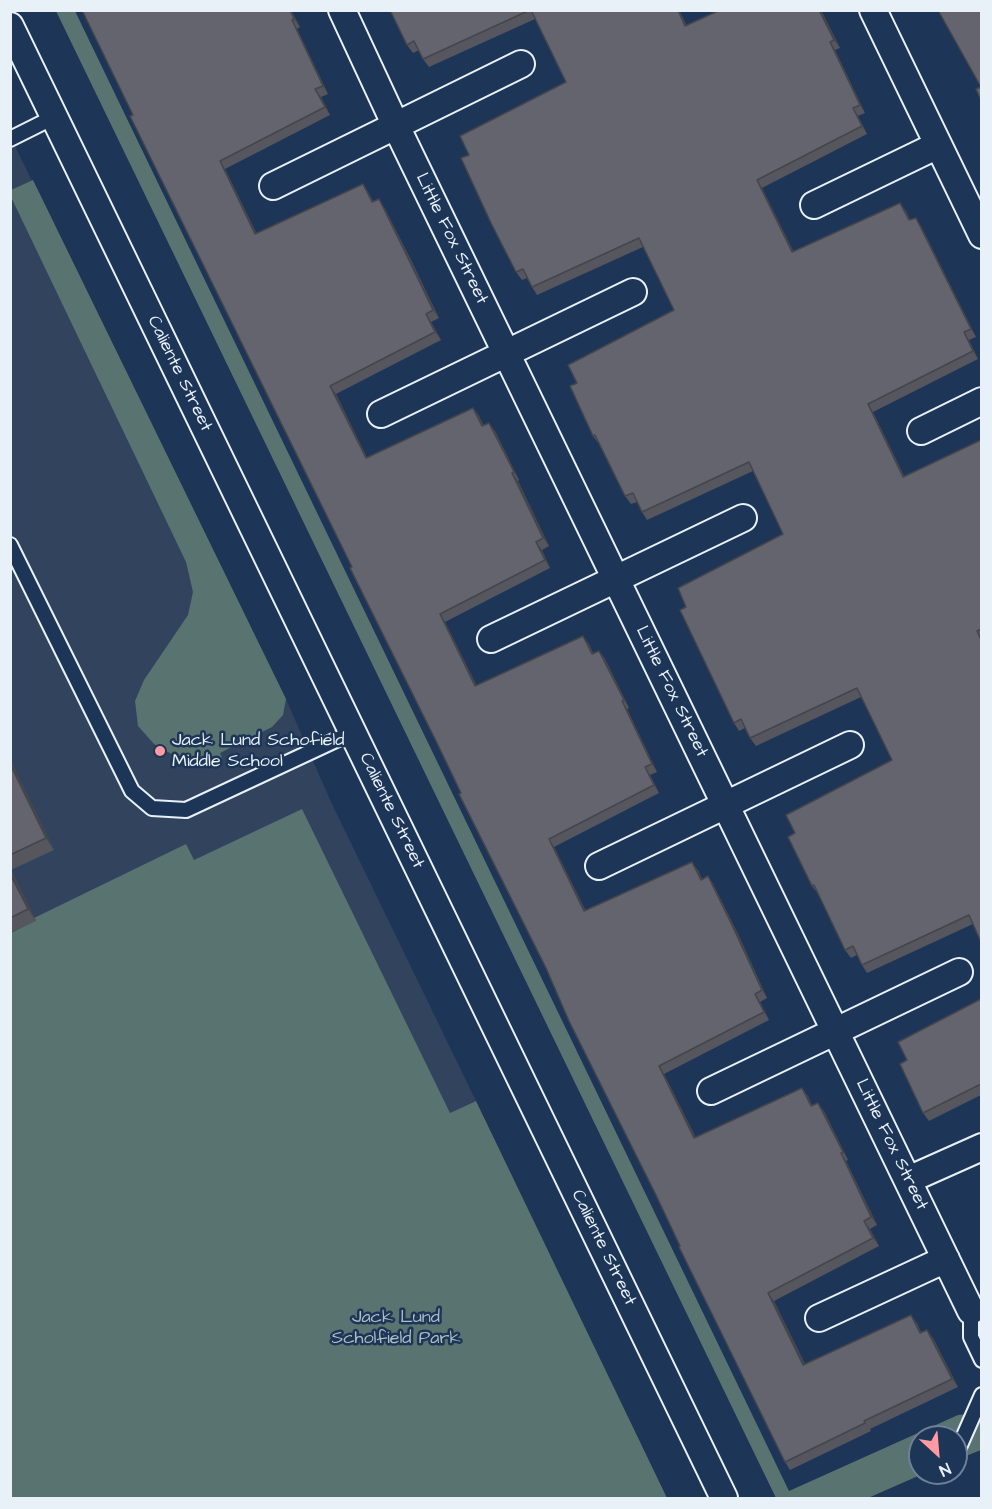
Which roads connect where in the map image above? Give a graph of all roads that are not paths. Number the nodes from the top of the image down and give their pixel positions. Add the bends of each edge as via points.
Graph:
1 (342, 10) edge
2 (873, 10) edge
3 (10, 26) edge
4 (521, 64) dead end
5 (54, 117) junction
6 (396, 126) junction
7 (10, 138) edge
8 (938, 145) junction
9 (273, 186) dead end
10 (814, 205) dead end
11 (981, 235) edge
12 (633, 292) dead end
13 (506, 353) junction
14 (981, 401) edge
15 (381, 414) dead end
16 (921, 431) dead end
17 (743, 518) dead end
18 (10, 546) edge
19 (616, 579) junction
20 (491, 639) dead end
21 (353, 732) junction
22 (850, 745) dead end
23 (726, 805) junction
24 (599, 866) dead end
25 (959, 972) dead end
26 (836, 1031) junction
27 (711, 1091) dead end
28 (981, 1147) edge
29 (908, 1180) junction
30 (946, 1259) junction
31 (971, 1311) joint
32 (819, 1318) dead end
33 (981, 1360) edge
34 (981, 1395) edge
35 (968, 1426) edge
36 (724, 1498) edge

1 - 6 street, Little Fox Street
2 - 8 street
3 - 5 street, Caliente Street
4 - 6 street
5 - 7 lane
5 - 21 street, Caliente Street
6 - 9 street
6 - 13 street, Little Fox Street
8 - 10 street
8 - 11 street
12 - 13 street
13 - 15 street
13 - 19 street, Little Fox Street
14 - 16 street
17 - 19 street
18 - 21 lane via 132,790 152,808 186,810
19 - 20 street
19 - 23 street, Little Fox Street
21 - 36 street, Caliente Street
22 - 23 street
23 - 24 street
23 - 26 street, Little Fox Street
25 - 26 street
26 - 27 street
26 - 29 street, Little Fox Street
28 - 29 street
29 - 30 street, Little Fox Street
30 - 31 street, Little Fox Street
30 - 32 street
31 - 33 lane via 971,1337
34 - 35 lane

